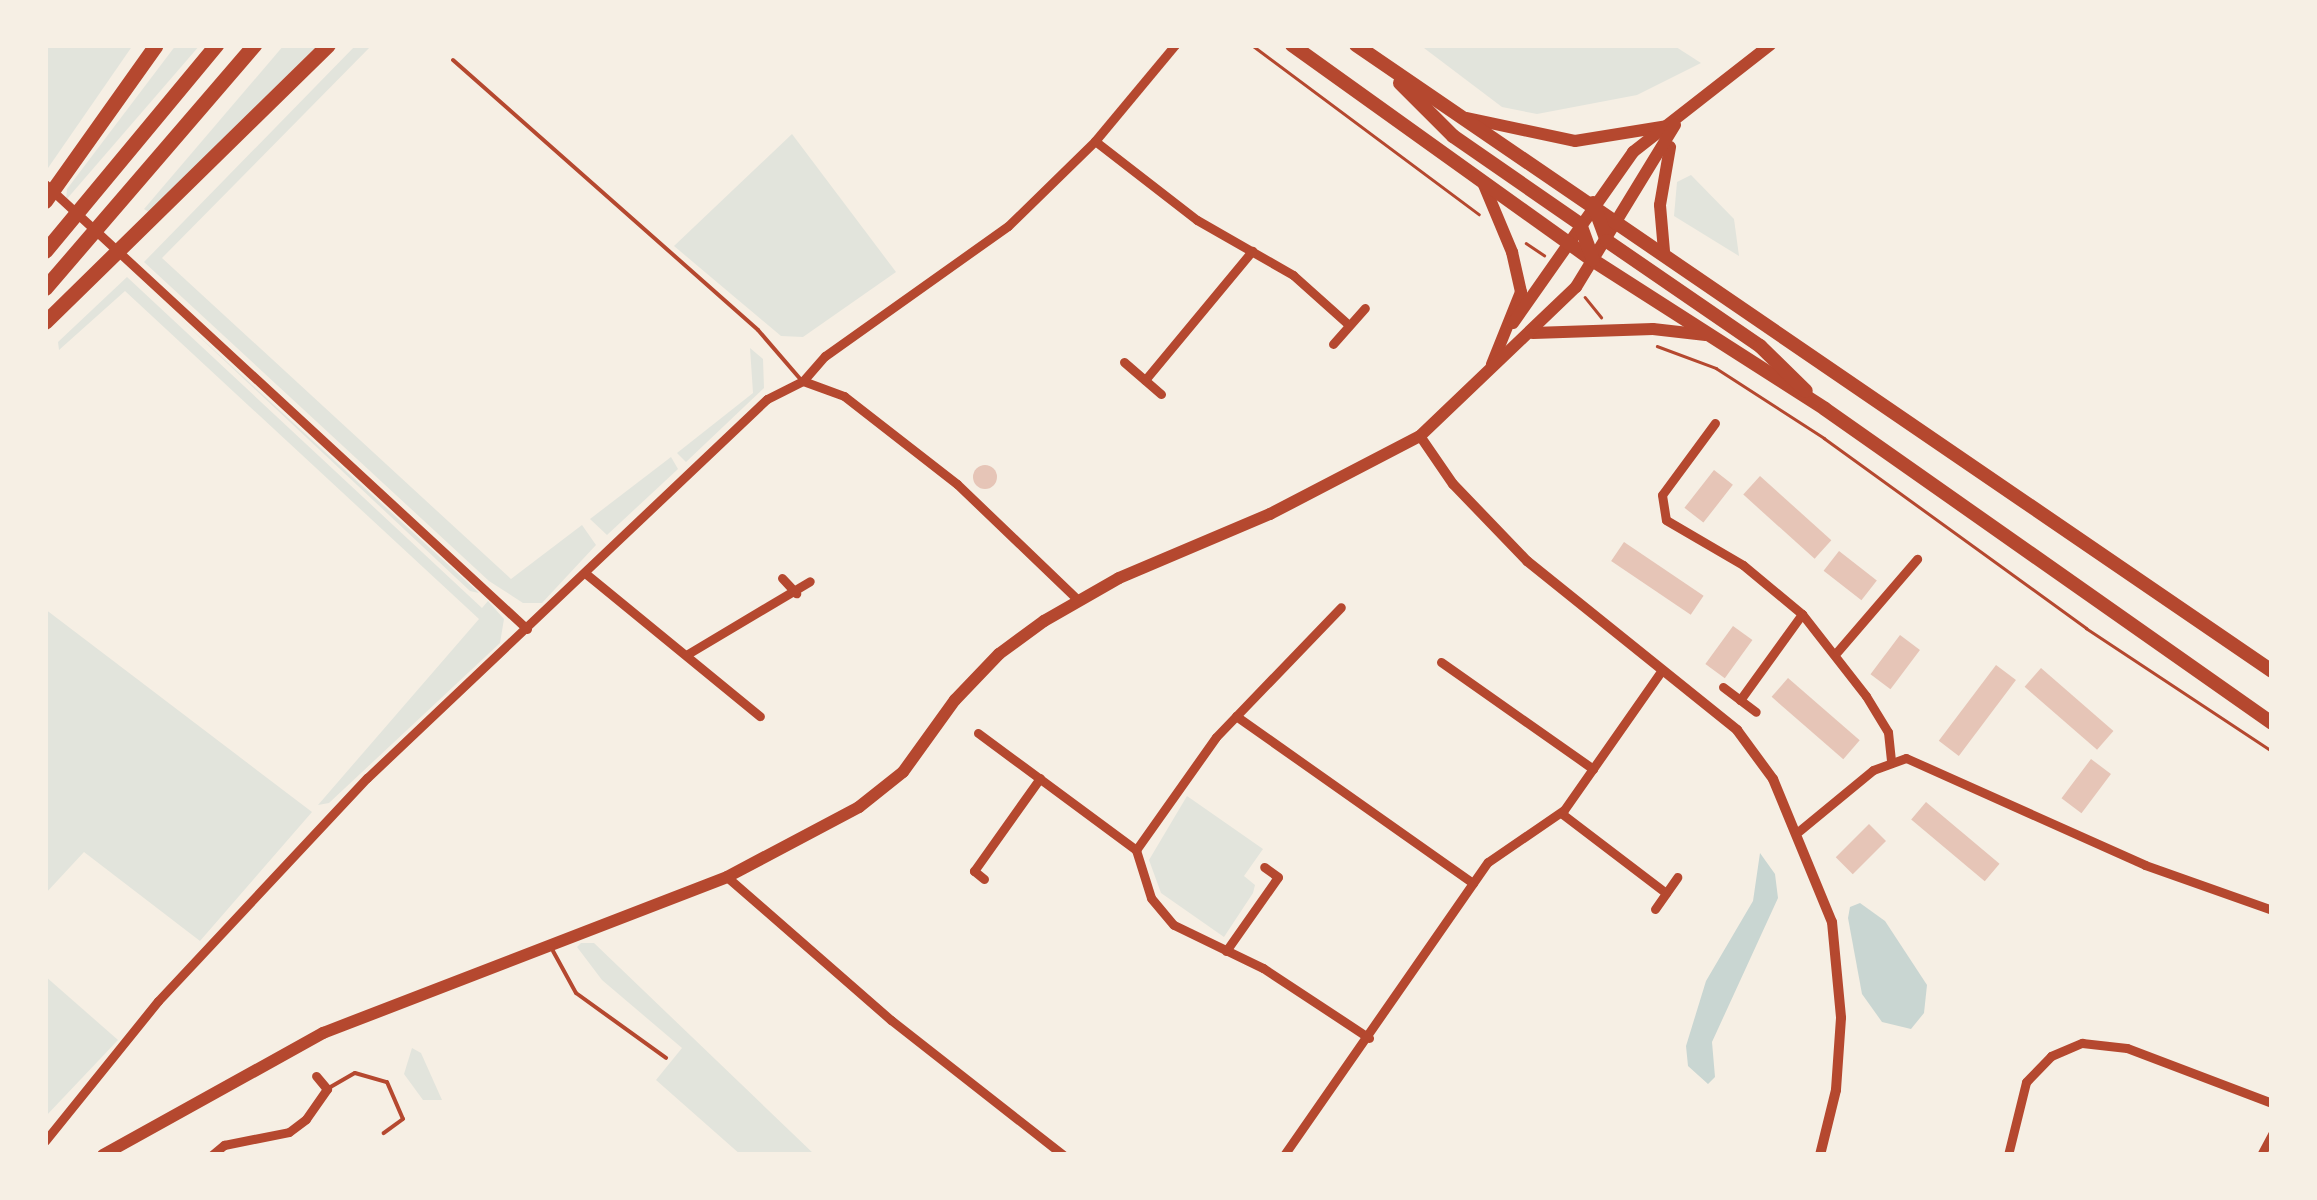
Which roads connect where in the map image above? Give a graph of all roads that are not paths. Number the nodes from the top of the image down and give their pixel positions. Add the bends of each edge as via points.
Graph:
1 (156, 45) edge
2 (216, 45) edge
3 (254, 45) edge
4 (328, 45) edge
5 (1175, 45) edge
6 (1292, 45) edge
7 (1356, 45) edge
8 (1770, 45) edge
9 (1376, 59) junction
10 (452, 60) dead end
11 (1464, 118) junction
12 (1675, 125) junction
13 (1096, 141) junction
14 (45, 184) edge
15 (1484, 185) junction
16 (45, 201) edge
17 (1593, 203) junction
18 (1619, 221) junction
19 (1580, 224) junction
20 (1606, 241) junction
21 (1568, 243) junction
22 (50, 246) edge
23 (1252, 251) junction
24 (1664, 251) junction
25 (1594, 261) junction
26 (45, 288) edge
27 (1365, 308) dead end
28 (45, 322) edge
29 (1513, 324) junction
30 (1349, 325) junction
31 (1533, 334) junction
32 (1706, 335) junction
33 (1333, 344) dead end
34 (1124, 362) dead end
35 (1488, 371) junction
36 (1145, 380) junction
37 (803, 381) junction
38 (1161, 394) dead end
39 (1825, 409) junction
40 (1715, 422) dead end
41 (1420, 436) junction
42 (1917, 559) dead end
43 (586, 573) junction
44 (782, 578) dead end
45 (810, 582) dead end
46 (796, 593) junction
47 (1078, 600) junction
48 (1342, 607) dead end
49 (1802, 614) junction
50 (527, 629) junction
51 (1837, 652) junction
52 (686, 655) junction
53 (1441, 662) dead end
54 (1660, 672) junction
55 (2272, 672) edge
56 (1723, 687) dead end
57 (1740, 700) junction
58 (1756, 712) dead end
59 (760, 716) dead end
60 (1236, 716) junction
61 (2272, 723) edge
62 (978, 733) dead end
63 (1892, 760) junction
64 (1593, 769) junction
65 (1040, 778) junction
66 (1561, 813) junction
67 (1799, 831) junction
68 (1136, 850) junction
69 (1264, 867) dead end
70 (728, 876) junction
71 (1676, 877) dead end
72 (984, 879) dead end
73 (1472, 883) junction
74 (1666, 893) junction
75 (1655, 910) dead end
76 (2272, 910) edge
77 (551, 946) junction
78 (1226, 950) junction
79 (1369, 1038) junction
80 (666, 1058) dead end
81 (316, 1076) dead end
82 (327, 1090) junction
83 (2272, 1103) edge
84 (384, 1133) dead end
85 (2272, 1134) edge
86 (45, 1141) edge
87 (102, 1155) edge
88 (212, 1155) edge
89 (1064, 1155) edge
90 (1284, 1155) edge
91 (1820, 1155) edge
92 (2008, 1155) edge
93 (2261, 1155) edge

1 - 16 highway
2 - 22 highway
3 - 26 highway
4 - 28 highway
5 - 13 street
6 - 15 highway
7 - 9 highway
8 - 12 main road
9 - 11 highway
9 - 19 highway via 1452,136
10 - 37 lane via 758,330
11 - 12 main road via 1576,141
11 - 17 highway
12 - 17 main road via 1633,152
12 - 18 main road
12 - 24 main road via 1660,195
13 - 23 street via 1197,220
13 - 37 street via 1008,226 826,356
14 - 50 street
15 - 21 highway
15 - 29 main road via 1520,281
17 - 18 highway
17 - 19 main road
17 - 20 highway
18 - 20 main road
18 - 24 highway
19 - 21 main road
19 - 25 highway
20 - 25 main road
20 - 39 highway via 1760,346
21 - 25 highway
21 - 29 main road
23 - 30 street
23 - 36 street
24 - 55 highway
25 - 31 main road
25 - 32 highway
27 - 30 street
29 - 35 main road
30 - 33 street
31 - 32 main road
31 - 35 main road
32 - 39 highway
34 - 36 street
35 - 41 main road
36 - 38 street
37 - 43 street via 767,399
37 - 47 street via 844,396 957,484
39 - 61 highway
40 - 49 street via 1662,495 1666,520 1743,565
41 - 47 main road via 1270,514
41 - 54 street via 1453,484 1526,561
42 - 51 street
43 - 50 street
43 - 52 street
44 - 46 street
45 - 46 street
46 - 52 street
47 - 70 main road via 999,654 954,700 903,772 859,807
48 - 60 street
49 - 51 street
49 - 57 street
50 - 86 street via 272,872
51 - 63 street via 1888,732
52 - 59 street
53 - 64 street
54 - 64 street
54 - 67 street via 1737,730 1773,779
56 - 57 street
57 - 58 street
60 - 68 street
60 - 73 street
62 - 65 street
63 - 67 street
63 - 76 street via 1937,768 2145,865
64 - 66 street
65 - 68 street
65 - 72 street via 974,871
66 - 73 street via 1496,854
66 - 74 street
67 - 91 street via 1832,922 1841,1018 1836,1090
68 - 78 street via 1146,888 1166,918
69 - 78 street via 1278,877
70 - 77 main road
70 - 89 street via 891,1020
71 - 74 street
73 - 79 street
74 - 75 street
77 - 80 lane via 576,993
77 - 87 main road via 323,1033
78 - 79 street
79 - 90 street
81 - 82 street
82 - 84 lane via 354,1073 387,1082 403,1120
82 - 88 street via 289,1132 236,1142
83 - 92 street via 2127,1048 2082,1043 2052,1056 2026,1082
85 - 93 street

